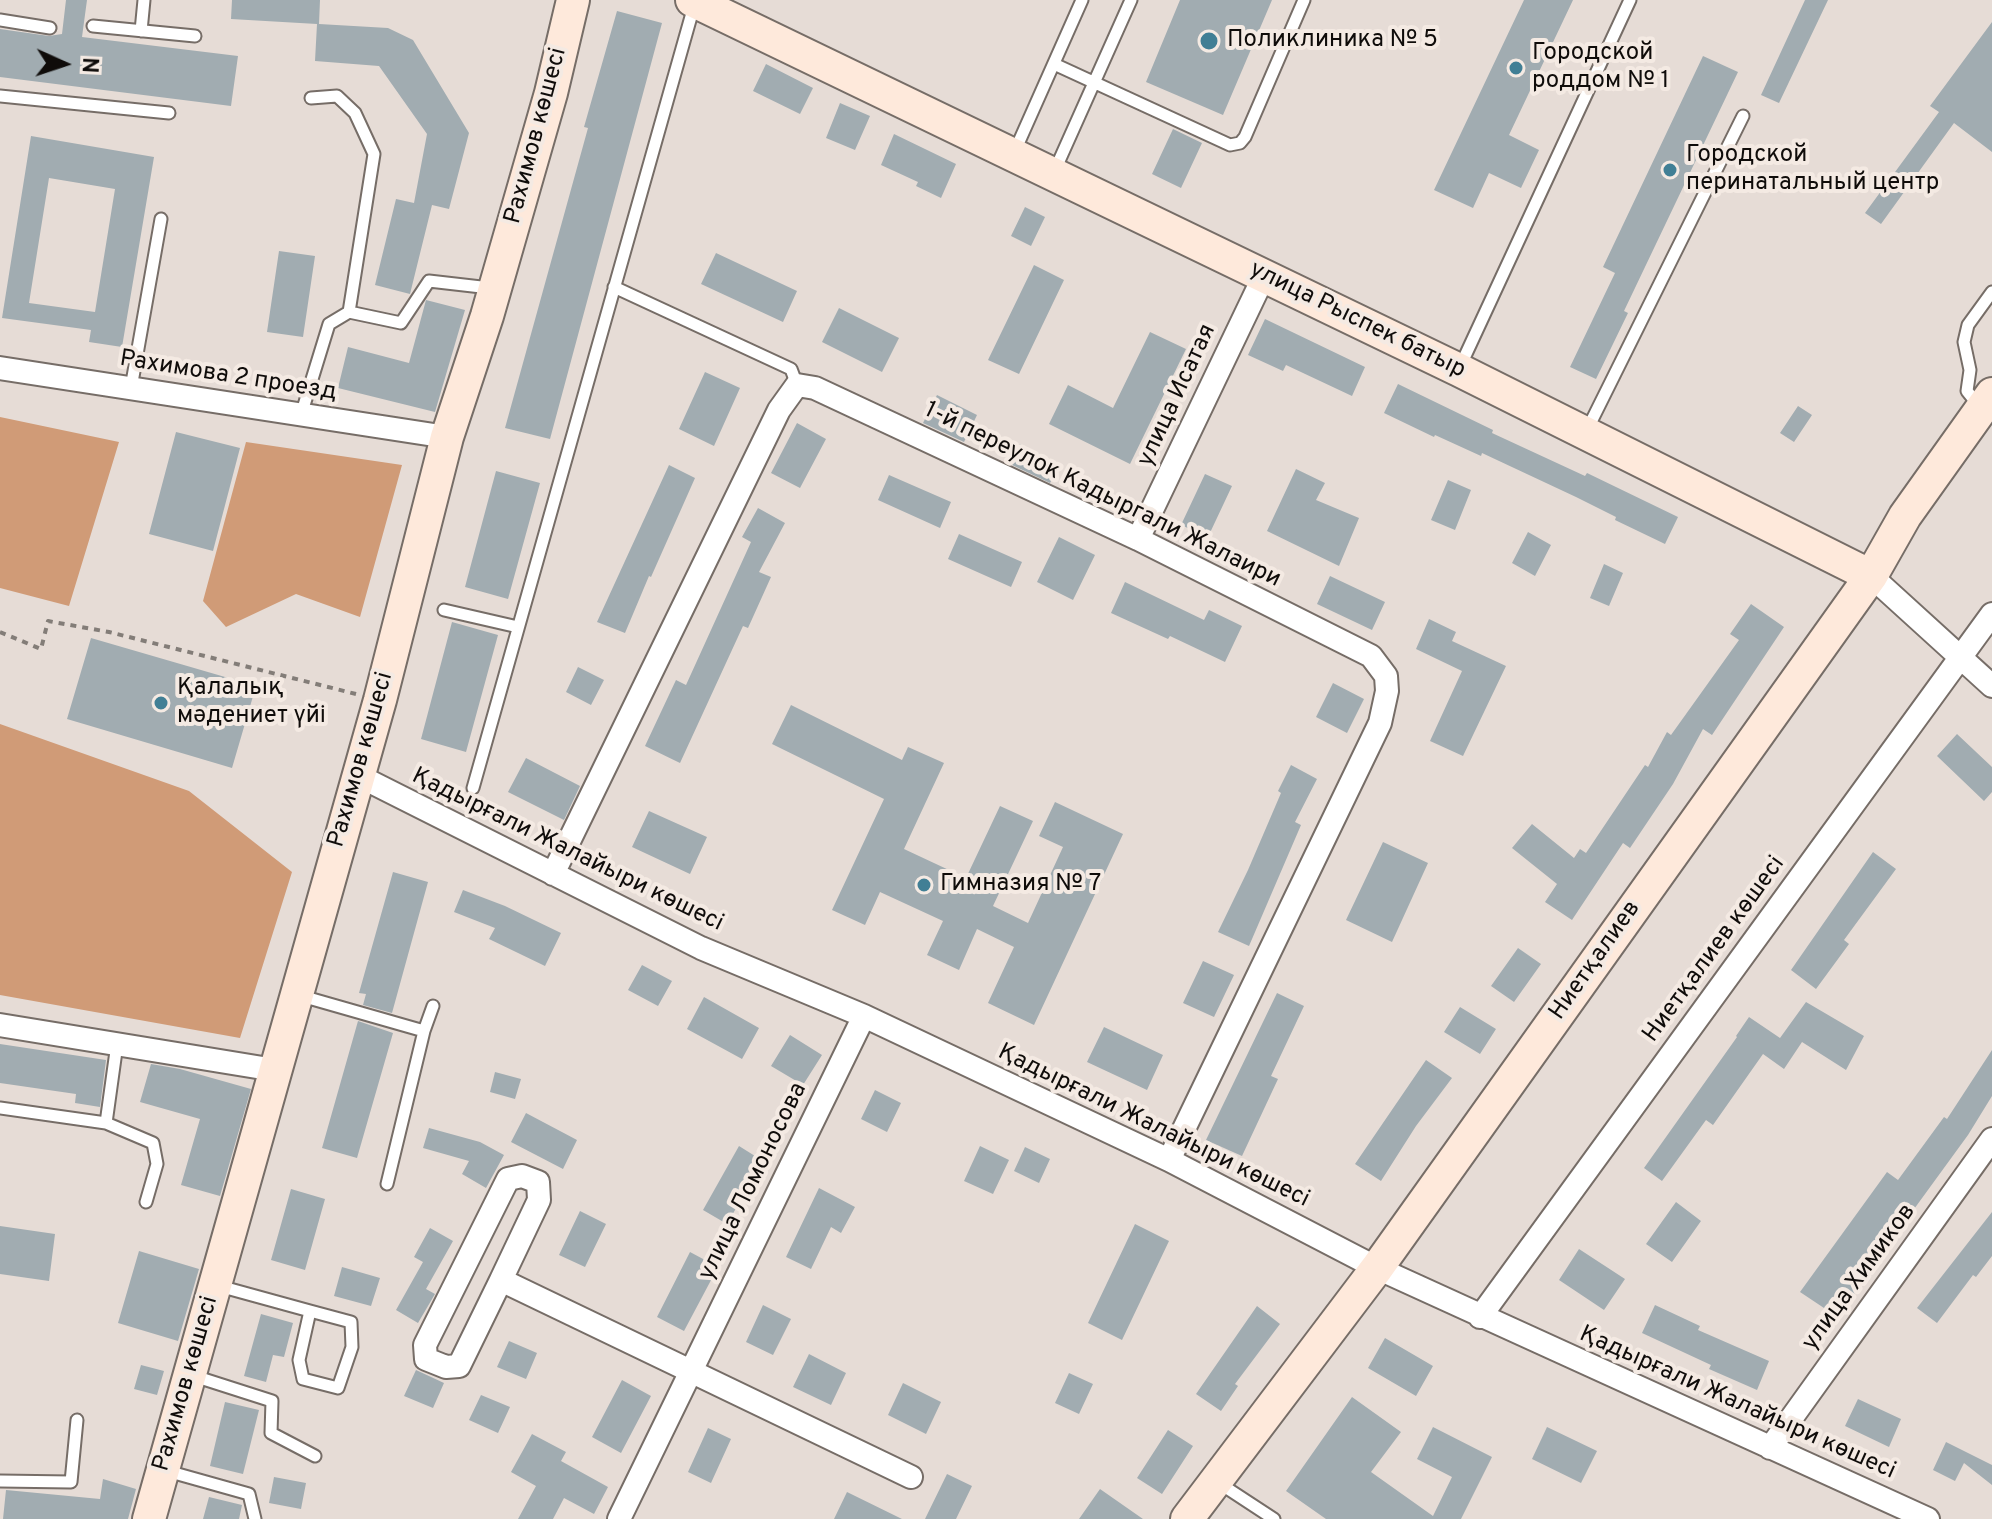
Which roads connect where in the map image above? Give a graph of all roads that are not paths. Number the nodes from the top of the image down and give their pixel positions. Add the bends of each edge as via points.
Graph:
1 (144, 0) edge
2 (573, 0) edge
3 (1082, 0) edge
4 (1131, 0) edge
5 (1304, 0) edge
6 (1630, 0) edge
7 (694, 1) edge
8 (0, 20) edge
9 (93, 26) dead end
10 (50, 28) dead end
11 (141, 31) junction
12 (195, 36) dead end
13 (1054, 64) junction
14 (1094, 82) junction
15 (0, 96) edge
16 (311, 98) dead end
17 (169, 113) dead end
18 (1743, 116) dead end
19 (1013, 155) junction
20 (1053, 174) junction
21 (161, 219) dead end
22 (1264, 276) junction
23 (614, 287) junction
24 (495, 288) junction
25 (1992, 292) edge
26 (349, 312) junction
27 (0, 368) edge
28 (1459, 370) junction
29 (797, 385) junction
30 (131, 388) junction
31 (1987, 401) edge
32 (301, 415) junction
33 (1586, 433) junction
34 (447, 437) junction
35 (1138, 539) junction
36 (1871, 576) junction
37 (444, 610) dead end
38 (1992, 614) edge
39 (518, 627) junction
40 (1961, 657) junction
41 (1992, 686) edge
42 (357, 775) junction
43 (473, 788) dead end
44 (553, 874) junction
45 (298, 995) junction
46 (433, 1006) dead end
47 (864, 1016) junction
48 (0, 1025) edge
49 (424, 1031) junction
50 (117, 1044) junction
51 (275, 1070) junction
52 (0, 1108) edge
53 (106, 1123) junction
54 (1992, 1139) edge
55 (1169, 1160) junction
56 (387, 1184) dead end
57 (146, 1202) dead end
58 (1377, 1268) junction
59 (501, 1280) junction
60 (215, 1284) junction
61 (310, 1311) junction
62 (1480, 1317) junction
63 (690, 1372) junction
64 (189, 1374) junction
65 (77, 1420) dead end
66 (1770, 1448) junction
67 (315, 1456) dead end
68 (163, 1470) junction
69 (911, 1477) dead end
70 (0, 1481) edge
71 (1215, 1481) junction
72 (149, 1519) edge
73 (255, 1519) edge
74 (619, 1519) edge
75 (1187, 1519) edge
76 (1274, 1519) edge
77 (1928, 1519) edge

1 - 11 lane
2 - 24 street, Рахимов көшесі
3 - 13 lane
4 - 14 lane
5 - 14 lane via 1240,143 1230,145
6 - 28 lane
7 - 19 street, улица Рыспек батыр
7 - 23 lane
8 - 10 lane
9 - 11 lane
11 - 12 lane
13 - 14 lane
13 - 19 lane
14 - 20 lane
15 - 17 lane
16 - 26 lane via 337,96 355,113 374,154
18 - 33 lane
19 - 20 street, улица Рыспек батыр
20 - 22 street, улица Рыспек батыр
21 - 30 lane
22 - 28 street, улица Рыспек батыр
22 - 35 street, улица Исатая
23 - 29 lane via 791,369
23 - 39 lane
24 - 26 lane via 429,281 401,323
24 - 34 street, Рахимов көшесі
25 - 31 lane via 1968,325 1964,342 1970,370 1967,391
26 - 32 lane via 329,324
27 - 30 street, Рахимова 2 проезд
28 - 33 street, улица Рыспек батыр
29 - 35 street, 1-й переулок Кадыргали Жалаири via 815,388
29 - 44 street via 779,410
30 - 32 street, Рахимова 2 проезд
31 - 36 street, Ниетқалиев via 1905,516
32 - 34 street, Рахимова 2 проезд
33 - 36 street, улица Рыспек батыр
34 - 42 street, Рахимов көшесі
35 - 55 street, 1-й переулок Кадыргали Жалаири via 1371,656 1386,676 1387,691 1380,723
36 - 40 street, улица Рыспек батыр
36 - 58 street, Ниетқалиев
37 - 39 lane
38 - 40 street, Ниетқалиев көшесі
39 - 43 lane
40 - 41 street, улица Рыспек батыр
40 - 62 street, Ниетқалиев көшесі
42 - 44 street, Қадырғали Жалайыри көшесі
42 - 45 street, Рахимов көшесі
44 - 47 street, Қадырғали Жалайыри көшесі via 701,948
45 - 49 lane
45 - 51 street, Рахимов көшесі
46 - 49 lane
47 - 55 street, Қадырғали Жалайыри көшесі
47 - 63 street, улица Ломоносова
48 - 50 street
49 - 56 lane
50 - 51 street
50 - 53 lane
51 - 60 street, Рахимов көшесі
52 - 53 lane
53 - 57 lane via 153,1143 157,1164
54 - 66 street, улица Химиков
55 - 58 street, Қадырғали Жалайыри көшесі
58 - 62 street, Қадырғали Жалайыри көшесі
58 - 71 street, Ниетқалиев
59 - 59 street via 539,1200 538,1182 522,1176 508,1179 425,1345 426,1359 459,1366
59 - 63 street
60 - 61 lane
60 - 64 street, Рахимов көшесі
61 - 61 lane via 351,1322 352,1347 338,1388 303,1379 299,1360
62 - 66 street, Қадырғали Жалайыри көшесі
63 - 69 street
63 - 74 street, улица Ломоносова
64 - 67 lane via 272,1401 271,1433
64 - 68 street, Рахимов көшесі
65 - 70 lane via 71,1482
66 - 77 street, Қадырғали Жалайыри көшесі
68 - 72 street, Рахимов көшесі
68 - 73 lane via 249,1494
71 - 75 street, Ниетқалиев
71 - 76 lane

